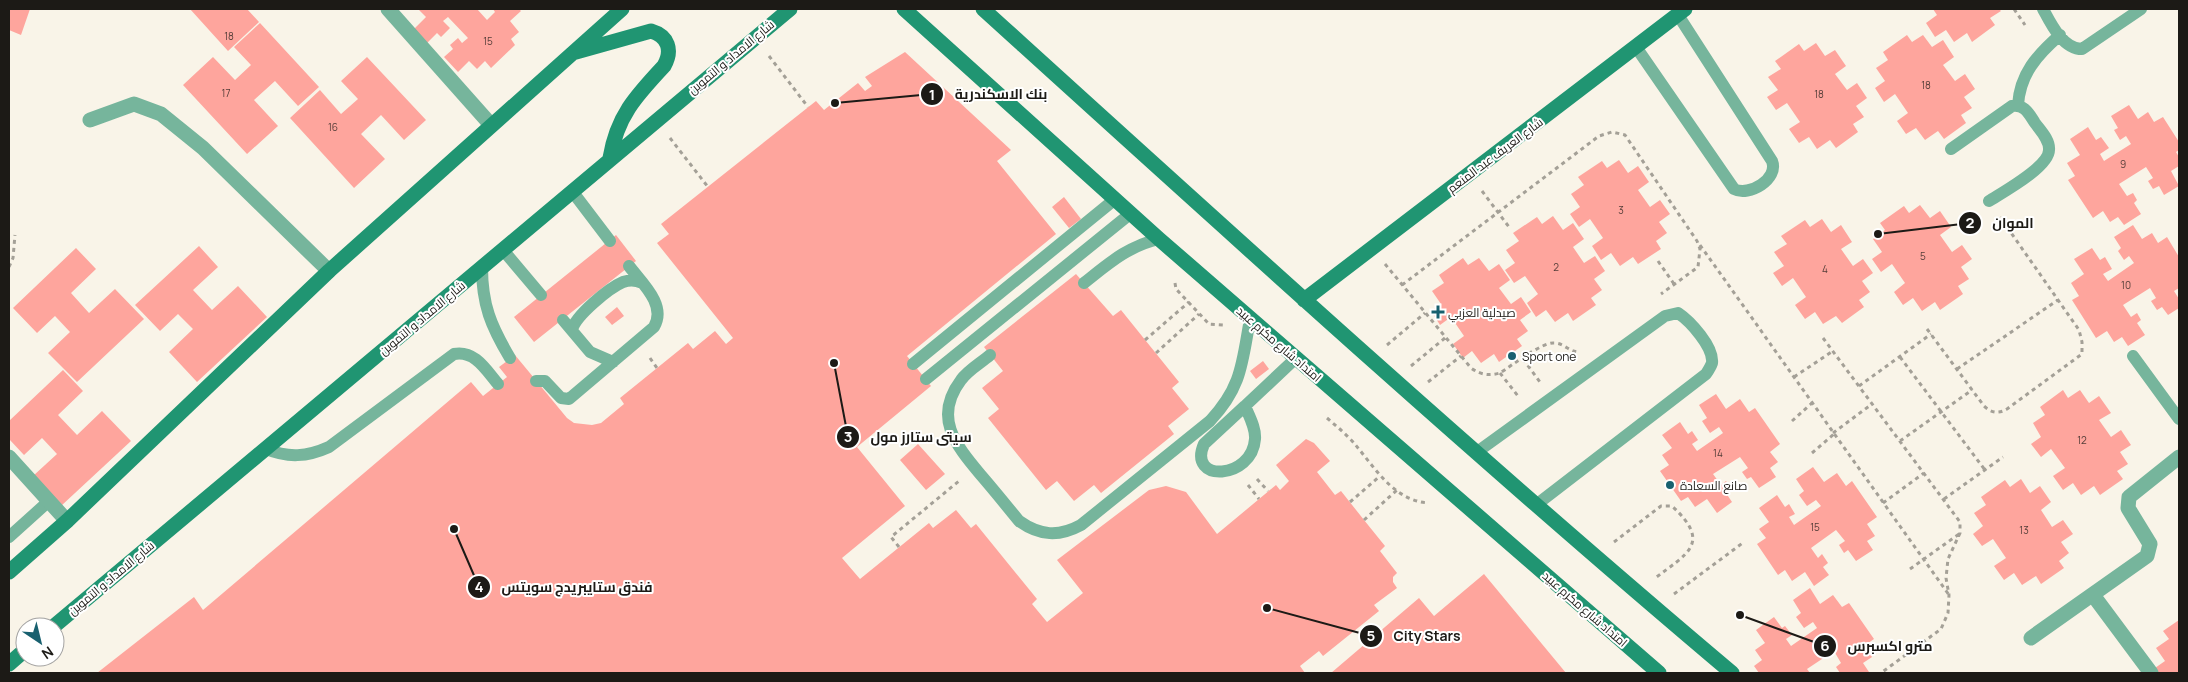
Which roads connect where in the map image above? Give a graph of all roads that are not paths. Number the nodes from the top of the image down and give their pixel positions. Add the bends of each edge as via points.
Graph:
1 (388, 9) edge
2 (622, 9) edge
3 (790, 9) edge
4 (904, 9) edge
5 (983, 9) edge
6 (2043, 9) edge
7 (2141, 9) edge
8 (1682, 12) edge
9 (2060, 35) junction
10 (1636, 46) junction
11 (570, 54) junction
12 (2018, 105) junction
13 (90, 120) dead end
14 (491, 126) junction
15 (1951, 150) dead end
16 (610, 158) junction
17 (572, 191) junction
18 (1114, 200) junction
19 (1988, 201) road end
20 (1130, 214) junction
21 (1159, 239) junction
22 (610, 240) dead end
23 (503, 250) junction
24 (629, 266) dead end
25 (482, 267) junction
26 (329, 271) junction
27 (642, 283) junction
28 (1084, 283) dead end
29 (541, 295) dead end
30 (1304, 300) junction
31 (1250, 319) junction
32 (563, 320) dead end
33 (572, 330) junction
34 (990, 355) dead end
35 (2133, 356) dead end
36 (510, 358) dead end
37 (1295, 359) junction
38 (612, 362) junction
39 (913, 364) dead end
40 (926, 380) dead end
41 (536, 381) dead end
42 (498, 384) dead end
43 (1244, 406) junction
44 (2179, 419) edge
45 (266, 449) junction
46 (1476, 452) junction
47 (9, 457) edge
48 (2179, 457) edge
49 (49, 501) junction
50 (1536, 504) junction
51 (66, 521) junction
52 (9, 537) edge
53 (9, 572) edge
54 (2093, 595) junction
55 (65, 617) edge
56 (2031, 638) dead end
57 (1659, 673) edge
58 (1732, 673) edge
59 (2151, 673) edge

1 - 14 street
2 - 11 street
3 - 16 street, شارع الامداد و التموين
4 - 18 street, امتداد شارع مكرم عبيد
5 - 30 street
6 - 9 lane
7 - 9 lane via 2082,50 2070,48
8 - 10 street, شارع العريف عبد المنعم
8 - 10 lane via 1772,161 1771,176 1751,191 1734,190
9 - 12 lane via 2031,64
10 - 30 street, شارع العريف عبد المنعم
11 - 14 street
11 - 16 street via 651,31 660,33 670,48 664,66 625,111 615,134
12 - 15 lane via 2008,108
12 - 19 lane via 2025,108 2046,138 2048,156 2040,166
13 - 26 street via 134,104 161,114 203,148
14 - 26 street
16 - 17 street, شارع الامداد و التموين
17 - 22 lane
17 - 23 street, شارع الامداد و التموين
18 - 20 street, امتداد شارع مكرم عبيد
18 - 39 lane
20 - 21 street, امتداد شارع مكرم عبيد
20 - 40 lane
21 - 28 lane via 1122,253
21 - 31 street, امتداد شارع مكرم عبيد
23 - 25 street, شارع الامداد و التموين
23 - 29 lane
24 - 27 lane
25 - 36 lane via 486,309 493,329
25 - 45 street, شارع الامداد و التموين
26 - 51 street
27 - 33 lane via 632,281 618,285 580,315
27 - 38 lane via 658,308 657,321 649,332
30 - 46 street
31 - 34 lane via 1241,372 1223,407 1081,525 1056,534 1030,529 1018,521 954,442 948,409 953,392 962,378
31 - 37 street, امتداد شارع مكرم عبيد
32 - 33 lane
33 - 38 lane via 590,352
35 - 44 lane
37 - 43 lane
37 - 57 street, امتداد شارع مكرم عبيد
38 - 41 lane via 569,399 561,398 545,381
42 - 45 lane via 475,358 454,354 329,447 291,456
43 - 43 lane via 1204,444 1201,458 1210,470 1235,469 1249,456 1255,439
45 - 55 street, شارع الامداد و التموين
46 - 50 street
46 - 50 lane via 1665,316 1678,313 1688,320 1709,349 1712,363 1706,374
47 - 49 street
48 - 54 street via 2129,497 2128,508 2150,544 2147,556
49 - 51 street
49 - 52 lane
50 - 58 street
51 - 53 street
54 - 56 street
54 - 59 street

